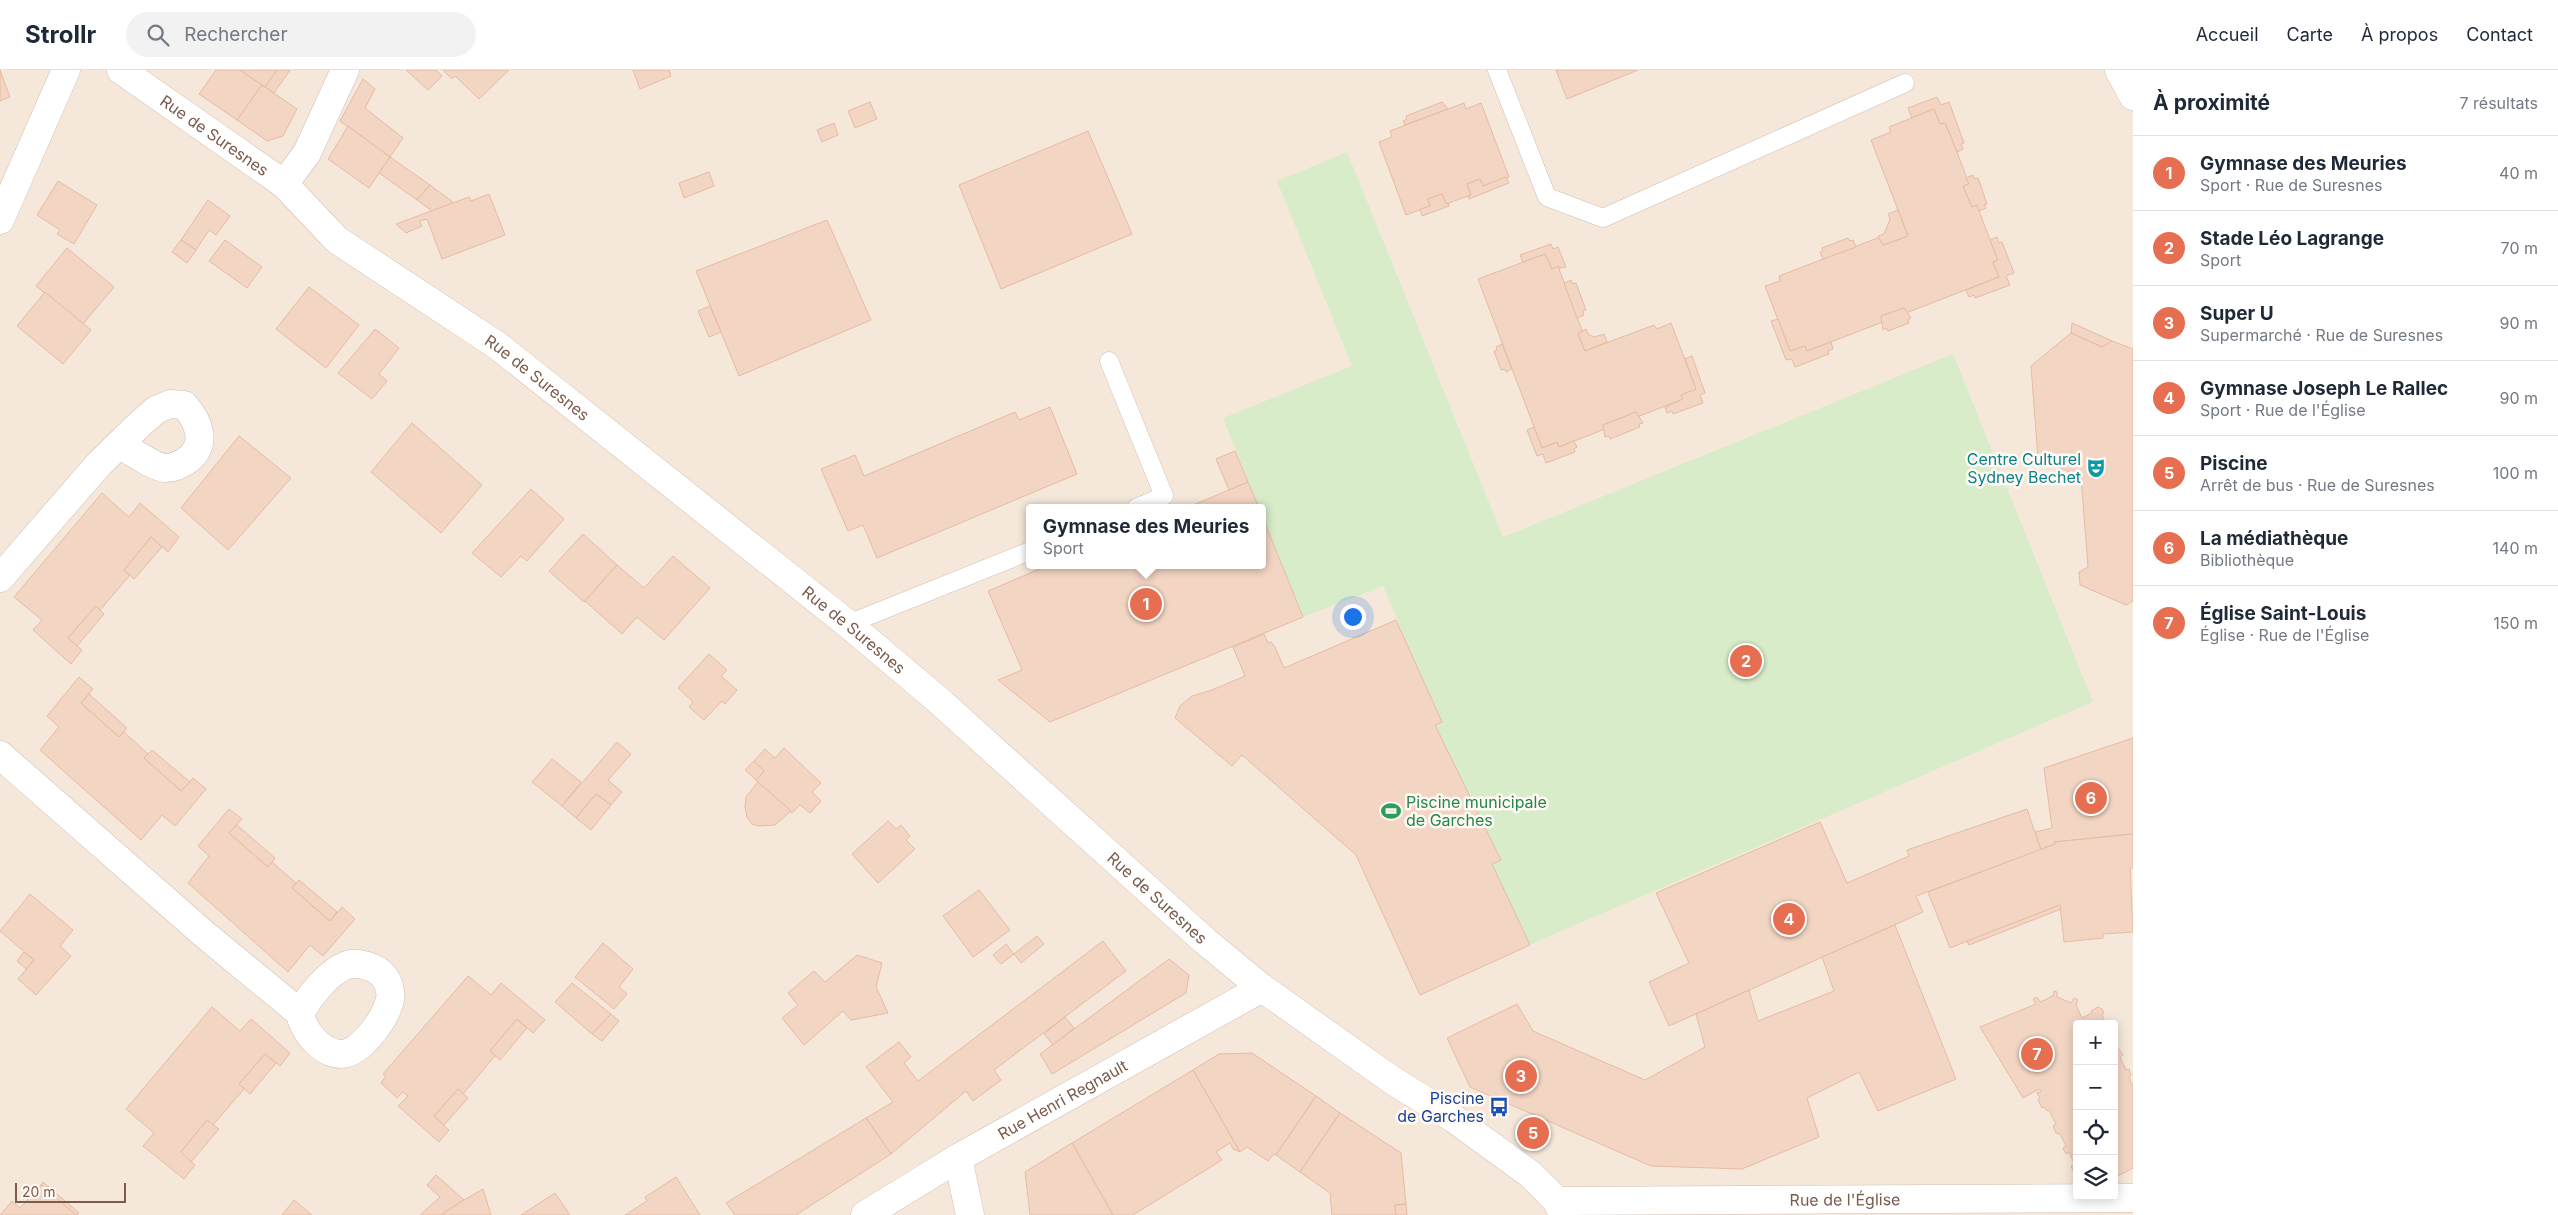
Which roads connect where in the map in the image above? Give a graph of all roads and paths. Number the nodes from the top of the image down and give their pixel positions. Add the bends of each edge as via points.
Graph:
1 (66, 70) edge
2 (121, 70) edge
3 (345, 70) edge
4 (1497, 70) edge
5 (2119, 70) edge
6 (1905, 83) dead end
7 (2133, 96) edge
8 (284, 184) junction
9 (0, 220) edge
10 (1109, 361) dead end
11 (120, 445) dead end
12 (1145, 504) edge
13 (1026, 552) edge
14 (0, 578) edge
15 (848, 624) junction
16 (0, 755) edge
17 (1262, 988) junction
18 (300, 1013) dead end
19 (958, 1158) junction
20 (2133, 1198) edge
21 (1560, 1208) edge
22 (866, 1215) edge
23 (970, 1215) edge

1 - 9 street
2 - 8 street, Rue de Suresnes
3 - 8 street via 307,153
4 - 6 lane via 1547,197 1603,218
5 - 7 street
8 - 15 street, Rue de Suresnes via 337,240 498,346
10 - 12 lane via 1164,496
11 - 14 street via 99,464
13 - 15 lane
15 - 17 street, Rue de Suresnes
16 - 18 street via 204,934
17 - 19 street, Rue Henri Regnault
17 - 21 street, Rue de Suresnes via 1392,1080 1454,1118 1530,1174
19 - 22 street, Rue Henri Regnault
19 - 23 street
20 - 21 street, Rue de l'Église

